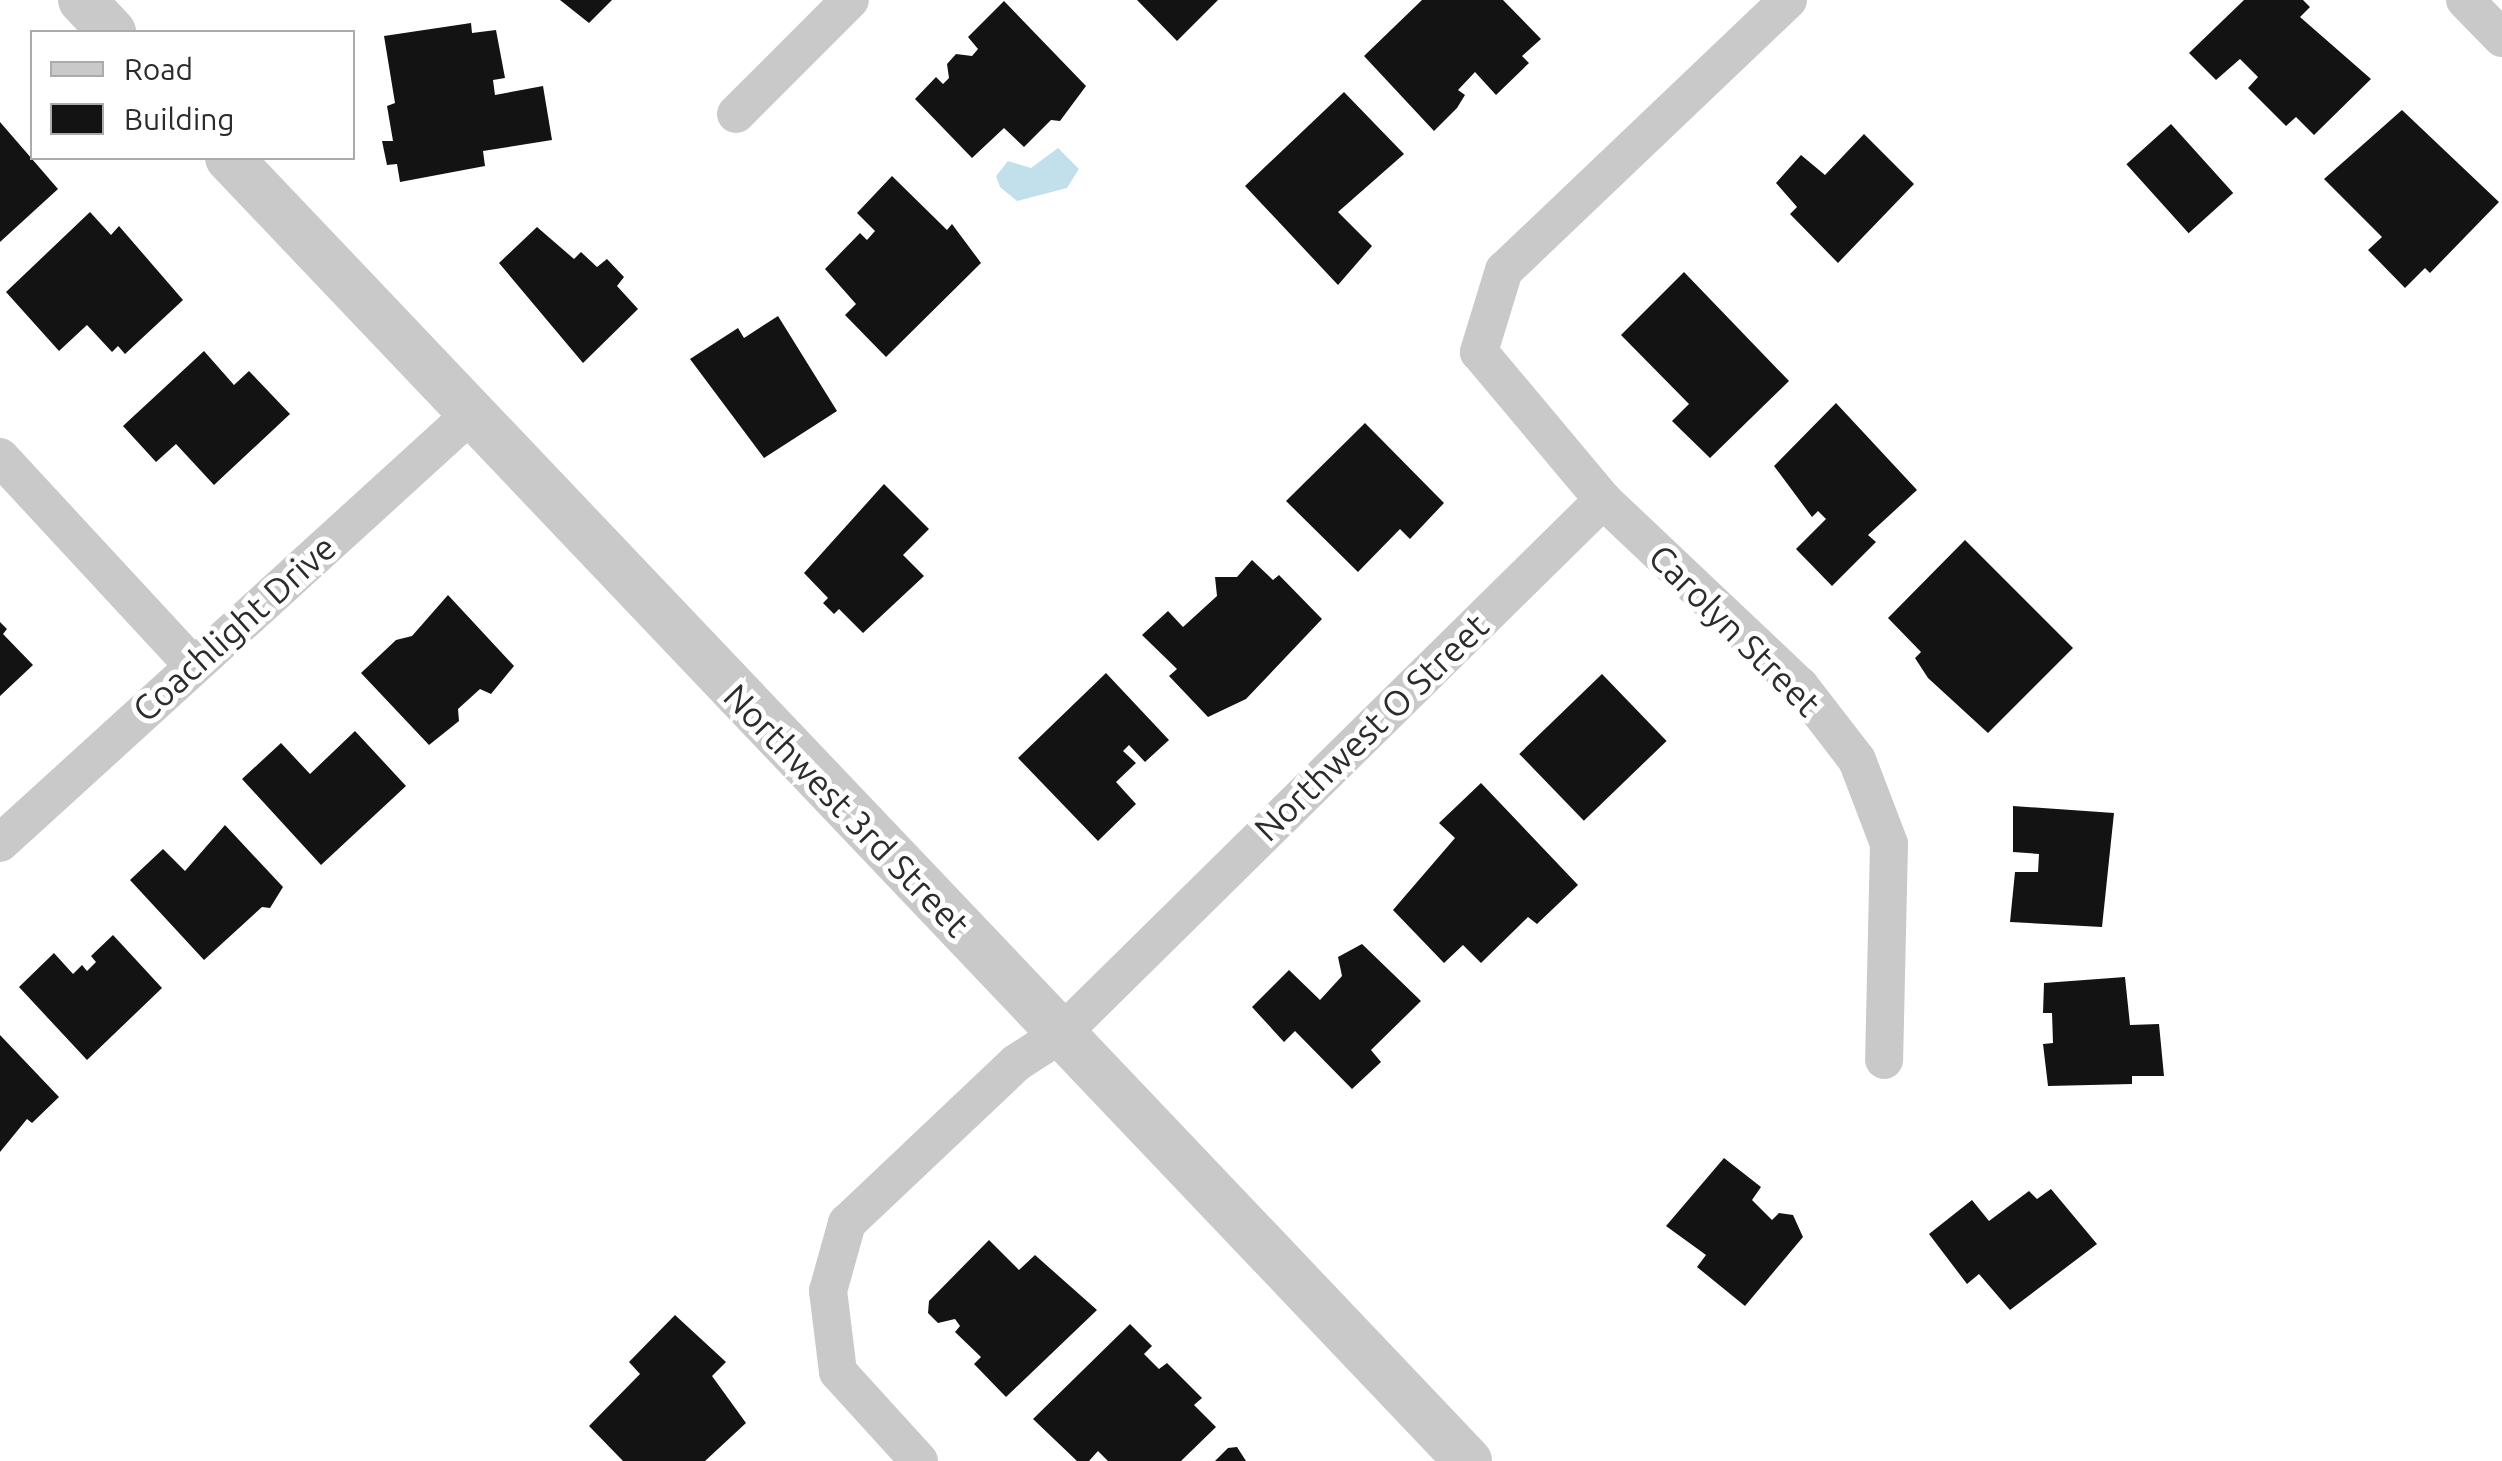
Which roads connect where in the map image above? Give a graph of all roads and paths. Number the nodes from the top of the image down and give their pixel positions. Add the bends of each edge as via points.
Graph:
1 (82, 0) edge
2 (850, 0) edge
3 (1788, 0) edge
4 (2465, 0) edge
5 (110, 30) edge
6 (2502, 38) edge
7 (736, 114) dead end
8 (231, 160) edge
9 (470, 415) junction
10 (0, 457) edge
11 (1603, 500) junction
12 (192, 664) junction
13 (0, 842) edge
14 (1061, 1034) junction
15 (1884, 1060) dead end
16 (919, 1461) edge
17 (1468, 1461) edge

1 - 5 street
2 - 7 street
3 - 11 street via 1504,270 1479,352
4 - 6 street
8 - 9 street, Northwest 3rd Street
9 - 12 street, Coachlight Drive
9 - 14 street, Northwest 3rd Street
10 - 12 street
11 - 14 street, Northwest O Street
11 - 15 street, Carolyn Street via 1800,686 1857,760 1889,844
12 - 13 street, Coachlight Drive
14 - 16 street, Northwest O Street via 1016,1063 847,1223 828,1291 838,1372
14 - 17 street, Northwest 3rd Street

